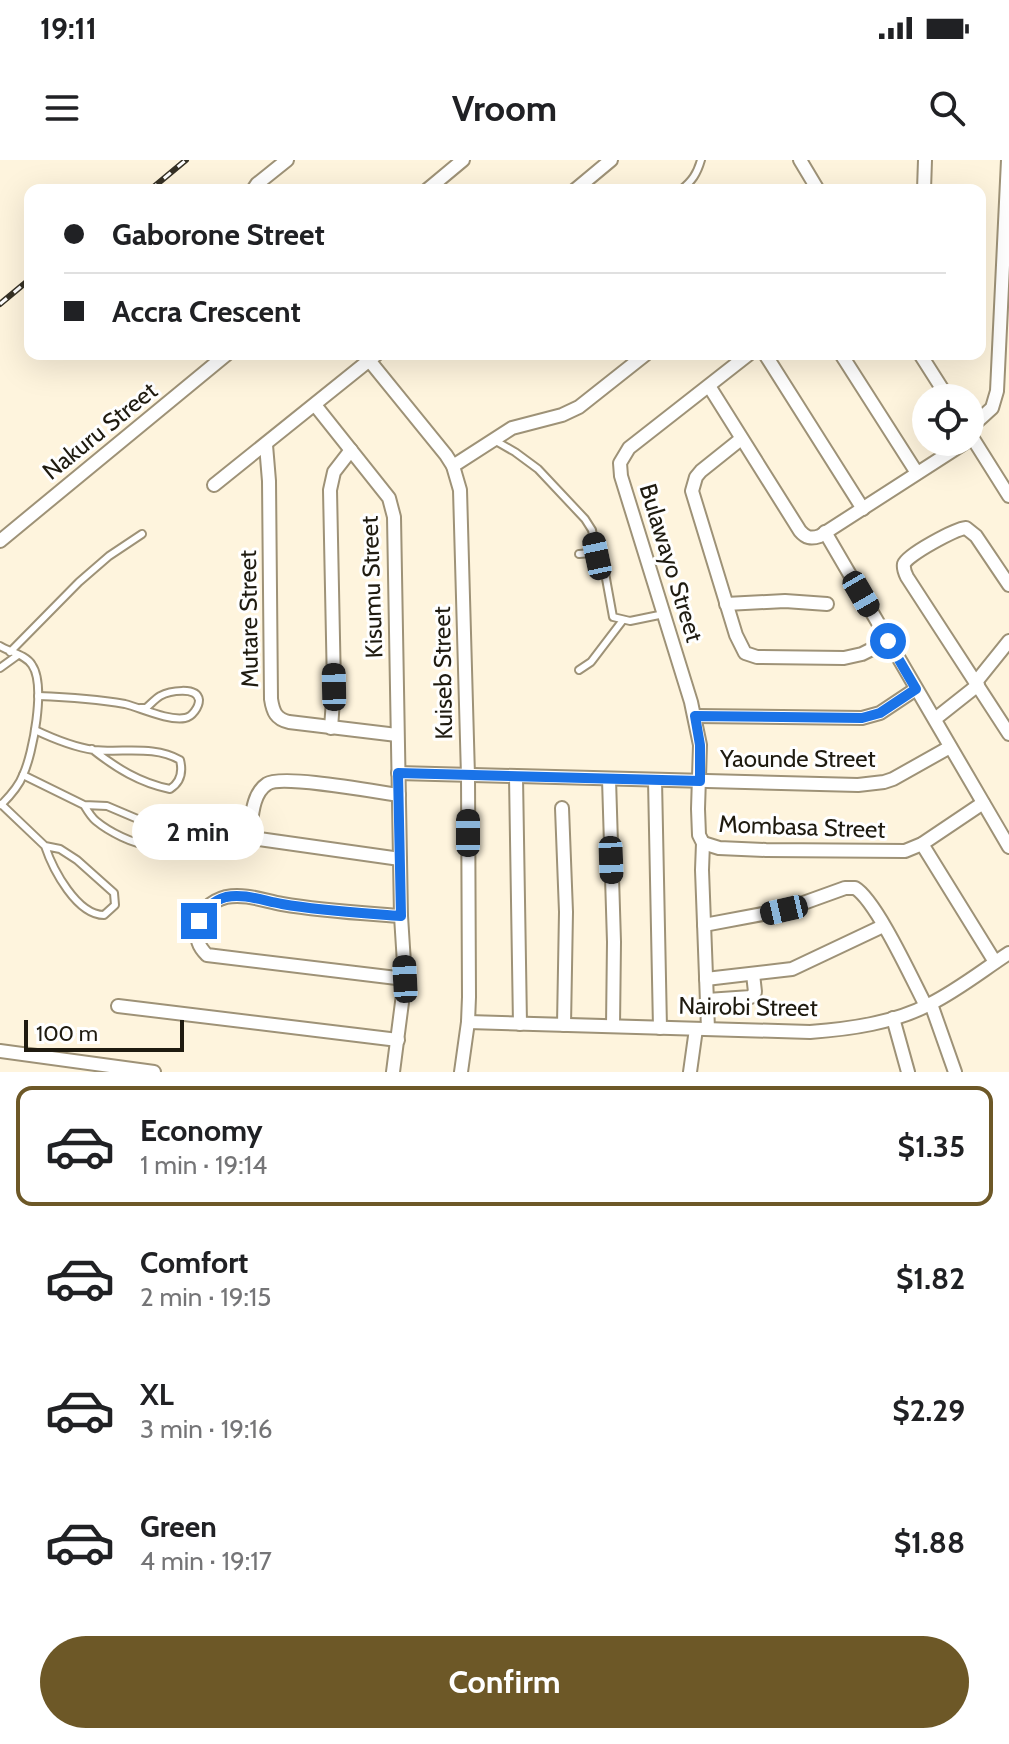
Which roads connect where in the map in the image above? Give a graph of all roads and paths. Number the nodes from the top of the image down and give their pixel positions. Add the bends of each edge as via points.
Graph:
1 (287, 160) edge
2 (463, 160) edge
3 (611, 160) edge
4 (701, 160) edge
5 (800, 160) edge
6 (925, 160) edge
7 (1008, 160) edge
8 (260, 184) edge
9 (434, 184) edge
10 (582, 184) edge
11 (688, 184) edge
12 (814, 184) edge
13 (924, 184) edge
14 (220, 360) edge
15 (366, 360) edge
16 (373, 360) edge
17 (638, 360) edge
18 (742, 360) edge
19 (769, 360) edge
20 (845, 360) edge
21 (924, 360) edge
22 (939, 384) edge
23 (709, 386) junction
24 (315, 405) junction
25 (984, 418) edge
26 (493, 439) junction
27 (741, 439) junction
28 (266, 445) junction
29 (351, 450) junction
30 (941, 456) edge
31 (983, 456) edge
32 (453, 466) junction
33 (917, 473) junction
34 (214, 485) dead end
35 (1009, 496) edge
36 (863, 509) junction
37 (825, 532) junction
38 (142, 534) dead end
39 (0, 541) edge
40 (579, 554) dead end
41 (597, 556) junction
42 (1009, 585) edge
43 (726, 604) junction
44 (827, 604) dead end
45 (664, 614) junction
46 (623, 620) junction
47 (888, 641) junction
48 (1009, 641) edge
49 (0, 646) edge
50 (10, 652) junction
51 (18, 655) junction
52 (0, 668) edge
53 (579, 670) dead end
54 (977, 684) junction
55 (916, 689) junction
56 (38, 696) junction
57 (140, 708) junction
58 (695, 716) junction
59 (935, 719) junction
60 (331, 728) junction
61 (35, 730) junction
62 (1009, 734) edge
63 (397, 735) junction
64 (950, 747) junction
65 (92, 749) junction
66 (398, 773) junction
67 (23, 775) junction
68 (468, 776) junction
69 (516, 777) junction
70 (609, 779) junction
71 (655, 780) junction
72 (700, 781) junction
73 (399, 795) junction
74 (983, 803) junction
75 (1, 805) edge
76 (84, 805) junction
77 (562, 808) dead end
78 (703, 843) junction
79 (922, 844) junction
80 (45, 846) junction
81 (1009, 847) edge
82 (400, 859) junction
83 (401, 916) junction
84 (704, 925) junction
85 (883, 926) junction
86 (1009, 953) edge
87 (995, 962) junction
88 (753, 974) junction
89 (405, 979) junction
90 (706, 979) junction
91 (707, 1000) junction
92 (928, 1005) junction
93 (118, 1006) dead end
94 (893, 1018) junction
95 (468, 1022) junction
96 (520, 1024) junction
97 (564, 1025) junction
98 (613, 1026) junction
99 (660, 1028) junction
100 (702, 1029) junction
101 (398, 1040) junction
102 (0, 1051) edge
103 (154, 1072) edge
104 (393, 1072) edge
105 (461, 1072) edge
106 (690, 1072) edge
107 (908, 1072) edge
108 (955, 1072) edge

1 - 8 street
2 - 9 street
3 - 10 street
4 - 11 lane
5 - 12 street
6 - 13 street
7 - 25 street via 997,391
14 - 39 street, Nakuru Street
15 - 24 street
16 - 32 street, Kuiseb Street
17 - 26 street via 579,407
18 - 23 street, Bulawayo Street
19 - 36 street
20 - 33 street
21 - 22 street
23 - 27 street
23 - 45 street, Bulawayo Street via 629,448 620,463
24 - 28 street
24 - 29 street, Kisumu Street
26 - 32 street
26 - 41 lane via 538,469 585,519
27 - 37 street via 803,535 811,538
27 - 43 street via 696,477 692,491
28 - 34 street
28 - 60 street, Mutare Street via 272,707 283,720
29 - 60 street via 334,472 330,490
29 - 63 street, Kisumu Street via 393,507
30 - 33 street
31 - 35 street
32 - 68 street, Kuiseb Street via 461,502
33 - 36 street
36 - 37 street
37 - 47 street
38 - 50 lane via 79,582
40 - 41 lane
41 - 46 lane via 603,562 611,613
42 - 54 street via 966,528 904,563 907,577
43 - 44 street
43 - 47 street via 742,648 757,657 844,658
45 - 46 lane
45 - 58 street, Bulawayo Street
46 - 53 lane
47 - 55 street
48 - 54 street
49 - 50 lane
50 - 51 lane
51 - 52 lane
51 - 56 lane via 33,665
54 - 59 street
54 - 62 street
55 - 58 street via 880,713 862,718
55 - 59 street
56 - 57 lane
56 - 61 lane
57 - 57 lane via 167,693 183,691 194,692 199,701 185,718
58 - 72 street, Bulawayo Street
59 - 64 street
60 - 63 street, Mutare Street
61 - 65 lane
61 - 67 lane
63 - 66 street, Kisumu Street
64 - 72 street, Yaounde Street via 905,773 870,784
64 - 74 street
65 - 65 lane via 168,753 180,760 178,784 170,789 153,786
66 - 68 street, Yaounde Street
66 - 73 street, Kisumu Street
67 - 75 lane
67 - 76 lane
68 - 69 street, Yaounde Street
68 - 95 street, Kuiseb Street
69 - 70 street, Yaounde Street
69 - 96 street
70 - 71 street, Yaounde Street
70 - 98 street
71 - 72 street, Yaounde Street
71 - 99 street
72 - 78 street, Bulawayo Street
73 - 82 street, Kisumu Street
73 - 82 street via 330,784 269,782 256,797 250,830 259,839
74 - 79 street, Mombasa Street
74 - 81 street
75 - 80 lane
76 - 76 lane via 94,820 127,840 150,845 157,839 147,823 107,806
77 - 97 street
78 - 79 street, Mombasa Street via 719,848 893,852
78 - 84 street, Bulawayo Street
79 - 87 street
80 - 80 lane via 77,860 114,893 115,905 104,915 87,911 69,891
82 - 83 street, Kisumu Street
83 - 89 street, Kisumu Street
83 - 89 street via 231,896 206,907 197,937 207,955
84 - 85 street via 784,910 851,887 865,895
84 - 90 street, Bulawayo Street
85 - 88 street via 792,969
85 - 92 street
86 - 87 street, Nairobi Street
87 - 92 street, Nairobi Street
88 - 90 street
88 - 91 street via 751,997
89 - 101 street, Kisumu Street
90 - 91 street, Bulawayo Street
91 - 100 street, Bulawayo Street
92 - 94 street, Nairobi Street
92 - 108 street
93 - 101 street
94 - 100 street, Nairobi Street via 810,1032
94 - 107 street
95 - 96 street, Nairobi Street
95 - 105 street, Kuiseb Street
96 - 97 street, Nairobi Street
97 - 98 street, Nairobi Street
98 - 99 street, Nairobi Street
99 - 100 street, Nairobi Street
100 - 106 street, Bulawayo Street
101 - 104 street, Kisumu Street
102 - 103 street

